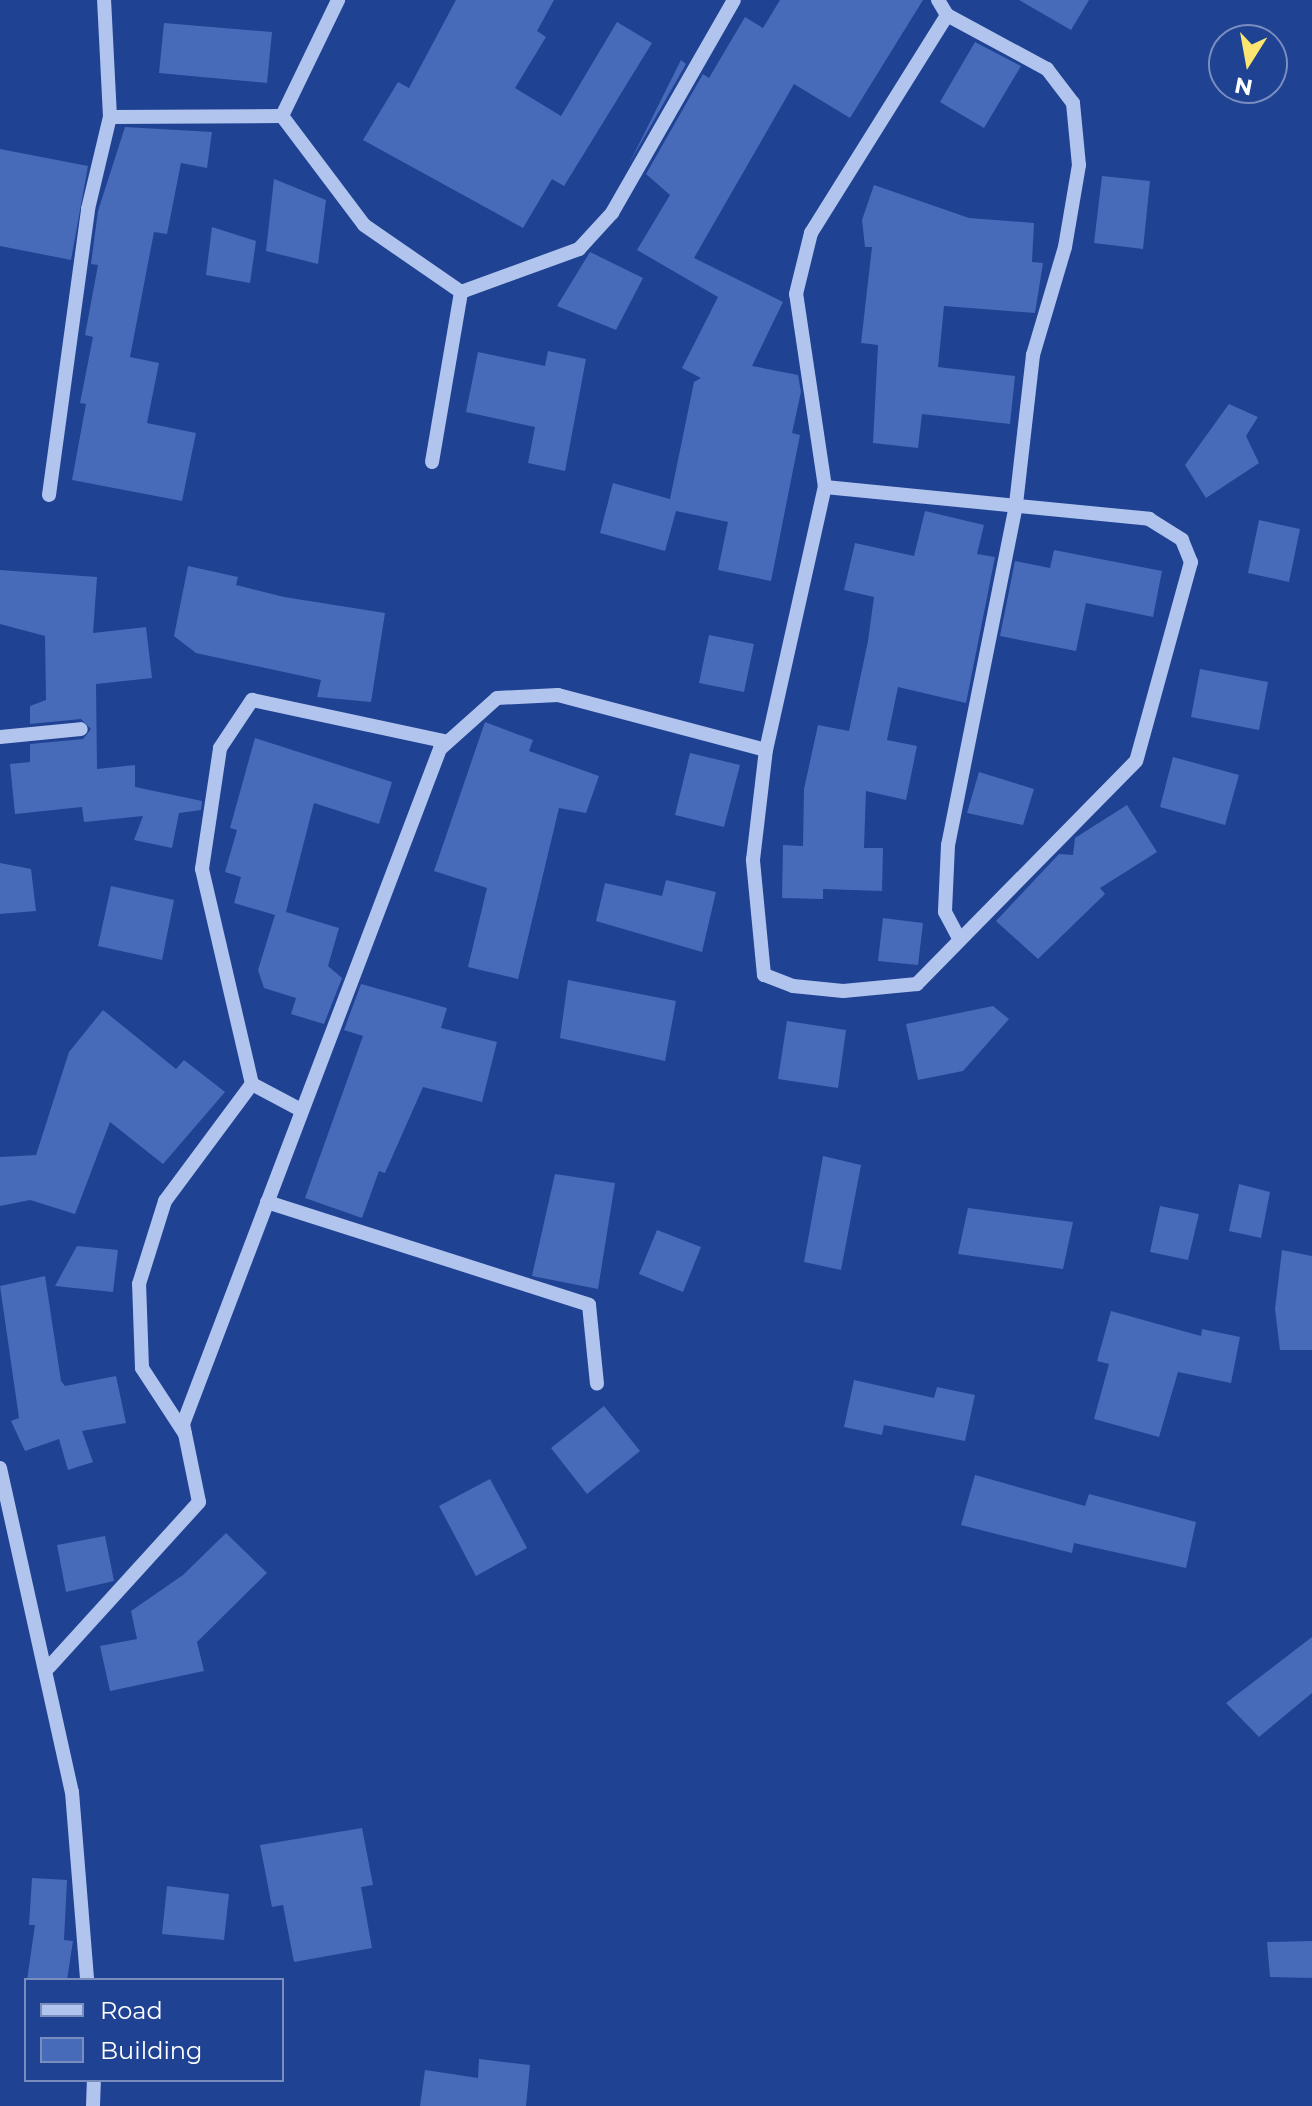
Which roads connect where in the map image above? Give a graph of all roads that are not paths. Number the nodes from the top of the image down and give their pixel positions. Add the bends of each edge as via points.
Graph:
1 (104, 0) edge
2 (338, 0) edge
3 (734, 0) edge
4 (938, 0) edge
5 (947, 15) junction
6 (282, 116) junction
7 (110, 117) junction
8 (461, 292) junction
9 (432, 462) dead end
10 (825, 487) junction
11 (49, 495) dead end
12 (1016, 505) junction
13 (81, 729) dead end
14 (0, 737) edge
15 (448, 742) junction
16 (766, 750) junction
17 (959, 938) junction
18 (252, 1084) junction
19 (301, 1110) junction
20 (267, 1202) junction
21 (597, 1384) dead end
22 (185, 1434) junction
23 (0, 1468) edge
24 (49, 1667) junction
25 (87, 1978) edge
26 (94, 2082) edge
27 (93, 2106) edge

1 - 7 street
2 - 6 street
3 - 8 street via 612,213 579,249
4 - 5 street
5 - 10 street via 811,233 796,294
5 - 12 street via 1047,69 1073,103 1079,165 1065,247 1033,355
6 - 7 street
6 - 8 street via 364,225
7 - 11 street via 88,209
8 - 9 street
10 - 12 street
10 - 16 street
12 - 17 street via 948,845 945,912
12 - 17 street via 1149,519 1182,540 1191,562 1136,761
13 - 14 street
15 - 16 street via 497,698 558,695
15 - 18 street via 252,700 220,748 202,869
15 - 19 street
16 - 17 street via 753,860 764,975 793,986 843,991 917,984
18 - 19 street
18 - 22 street via 165,1201 139,1284 142,1368
19 - 20 street
20 - 21 street via 589,1305
20 - 22 street via 183,1424
22 - 24 street via 199,1502
23 - 24 street
24 - 25 street via 72,1792
26 - 27 street

